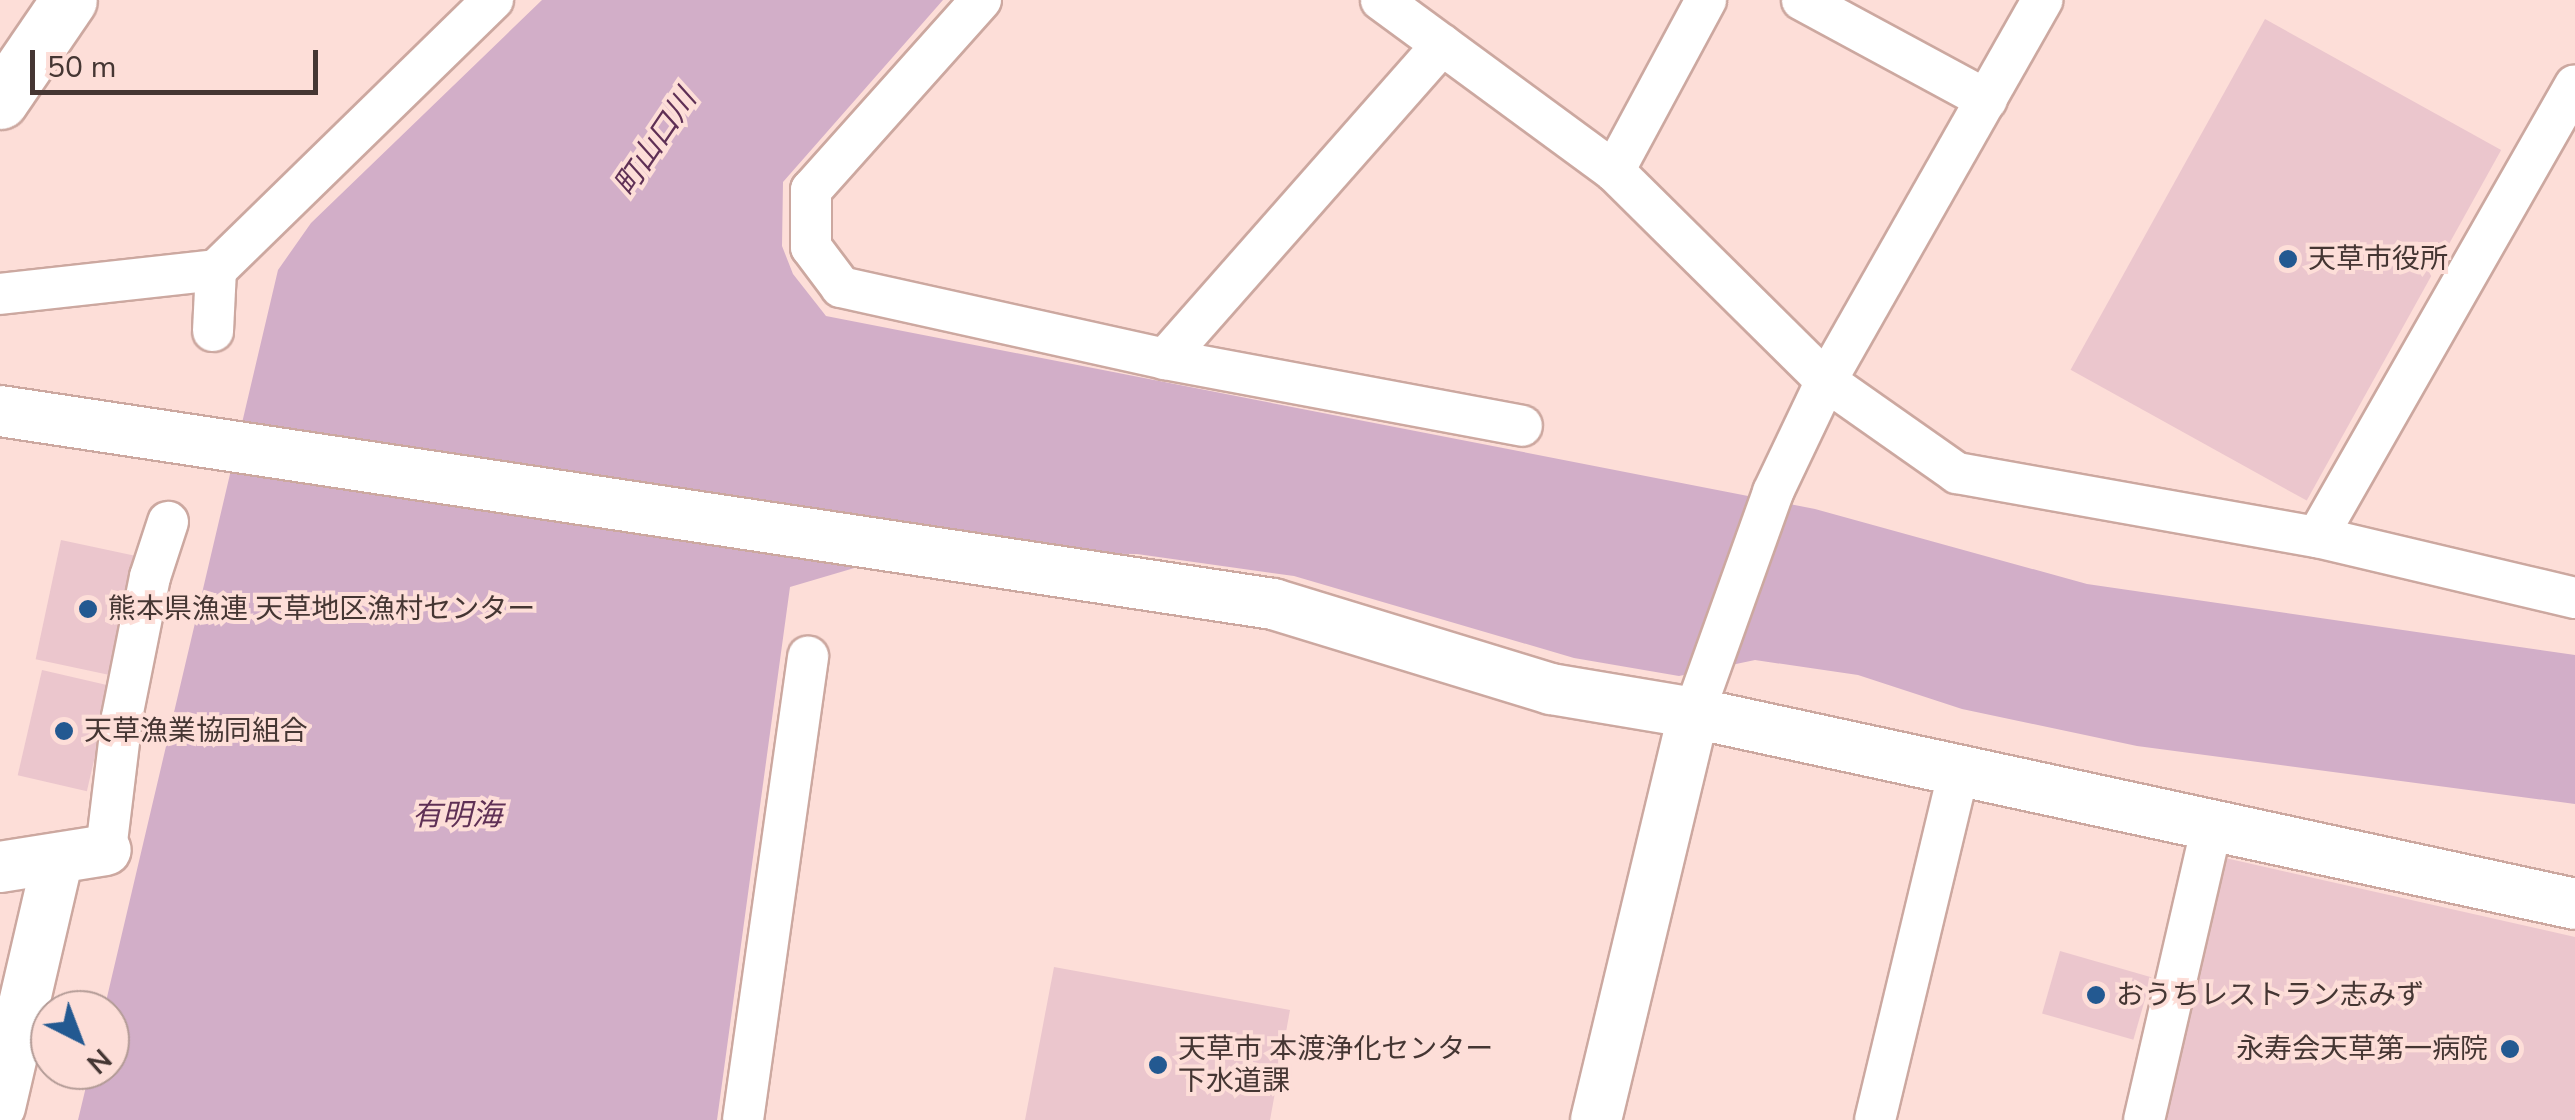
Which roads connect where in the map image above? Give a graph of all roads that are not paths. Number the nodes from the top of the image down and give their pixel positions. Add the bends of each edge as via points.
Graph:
1 (69, 0) edge
2 (493, 0) edge
3 (981, 0) edge
4 (1381, 0) edge
5 (1706, 0) edge
6 (1802, 0) edge
7 (2042, 0) edge
8 (1442, 45) junction
9 (2575, 86) edge
10 (1986, 100) junction
11 (0, 101) edge
12 (1614, 171) junction
13 (216, 270) junction
14 (0, 294) edge
15 (213, 331) dead end
16 (1165, 360) junction
17 (1826, 381) junction
18 (0, 412) edge
19 (1522, 426) dead end
20 (168, 522) dead end
21 (2317, 537) junction
22 (2575, 598) edge
23 (808, 657) dead end
24 (1699, 699) junction
25 (1959, 770) junction
26 (2212, 826) junction
27 (106, 850) joint
28 (57, 862) junction
29 (0, 866) edge
30 (2575, 904) edge
31 (0, 1108) edge
32 (743, 1120) edge
33 (1596, 1120) edge
34 (1875, 1120) edge
35 (2144, 1120) edge

1 - 11 main road
2 - 13 street
3 - 16 street via 811,190 811,247 822,270 866,297
4 - 8 street
5 - 12 street
6 - 10 street
7 - 10 street
8 - 12 street
8 - 16 street
9 - 21 street
10 - 17 street
12 - 17 street
13 - 14 street
13 - 15 street
16 - 19 street
17 - 21 street via 1958,473
17 - 24 street via 1773,492
18 - 24 street via 1272,604 1552,689
20 - 27 street via 125,700
21 - 22 street
23 - 32 street
24 - 25 street
24 - 33 street
25 - 26 street
25 - 34 street
26 - 30 street
26 - 35 street
27 - 28 street
28 - 29 street
28 - 31 street

